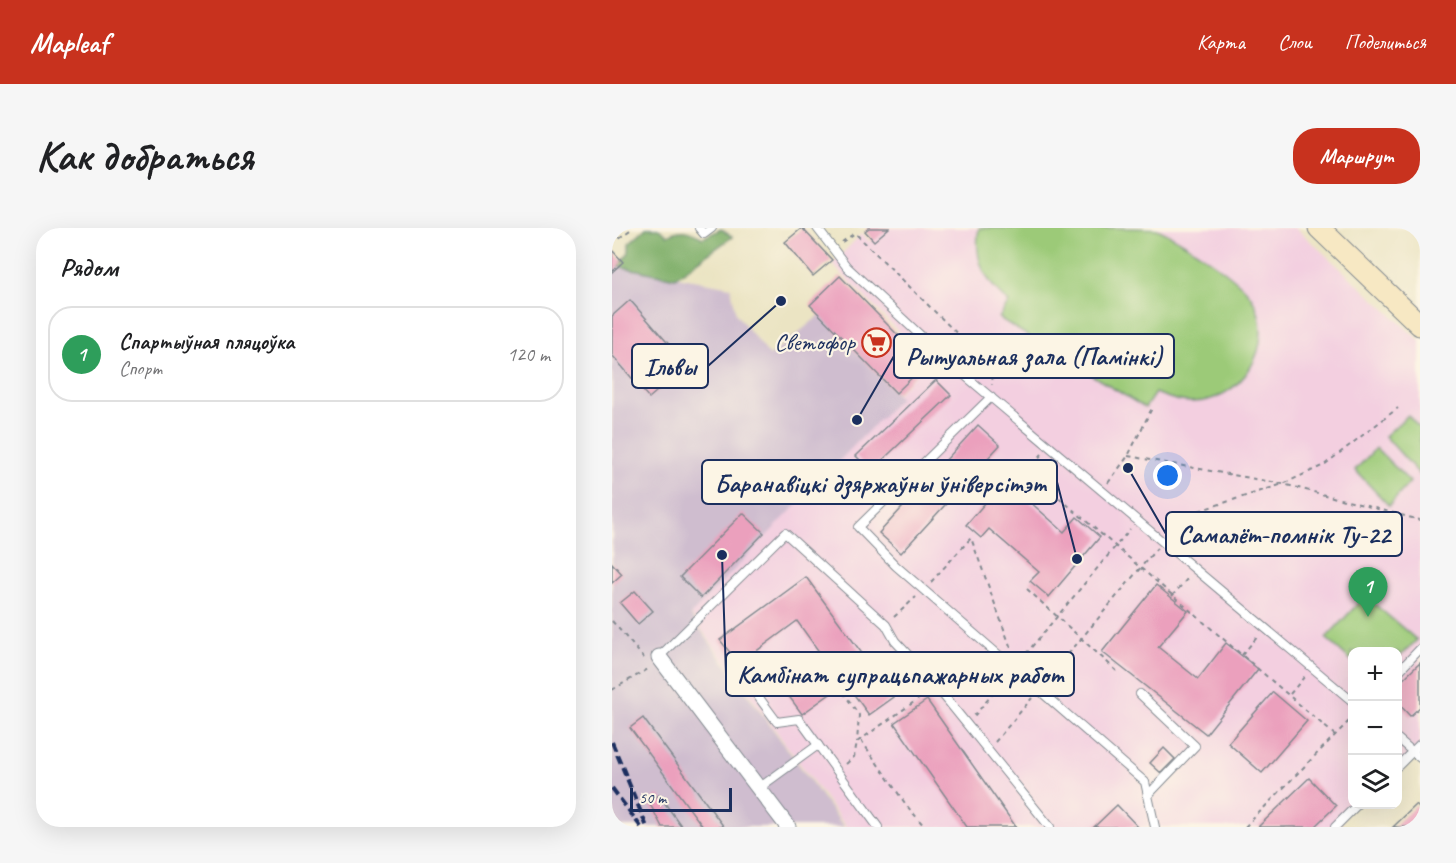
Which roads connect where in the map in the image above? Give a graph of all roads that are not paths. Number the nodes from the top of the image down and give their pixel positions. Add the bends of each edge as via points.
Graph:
1 (699, 228) edge
2 (712, 228) edge
3 (817, 228) edge
4 (1319, 228) edge
5 (1420, 325) edge
6 (991, 397) junction
7 (1420, 649) edge
8 (656, 662) joint
9 (1402, 668) edge
10 (746, 680) dead end
11 (1140, 694) dead end
12 (1348, 697) edge
13 (1402, 742) edge
14 (1420, 744) edge
15 (818, 745) junction
16 (1412, 751) junction
17 (1420, 758) edge
18 (1402, 762) edge
19 (759, 788) junction
20 (1148, 795) junction
21 (1353, 809) edge
22 (788, 827) edge
23 (878, 827) edge
24 (1050, 827) edge
25 (1155, 827) edge
26 (1335, 827) edge

1 - 2 lane via 704,234
3 - 6 lane via 847,267
4 - 5 main road
6 - 12 lane
6 - 20 lane via 858,527 924,590 1146,782
7 - 9 lane
8 - 19 street
8 - 24 lane via 784,532 886,625 895,641
10 - 15 lane via 777,722 799,719
11 - 20 lane via 1195,746
13 - 16 lane
14 - 16 lane
15 - 19 lane
15 - 23 lane
16 - 17 lane
16 - 18 lane
19 - 22 street
20 - 25 lane
21 - 26 lane

